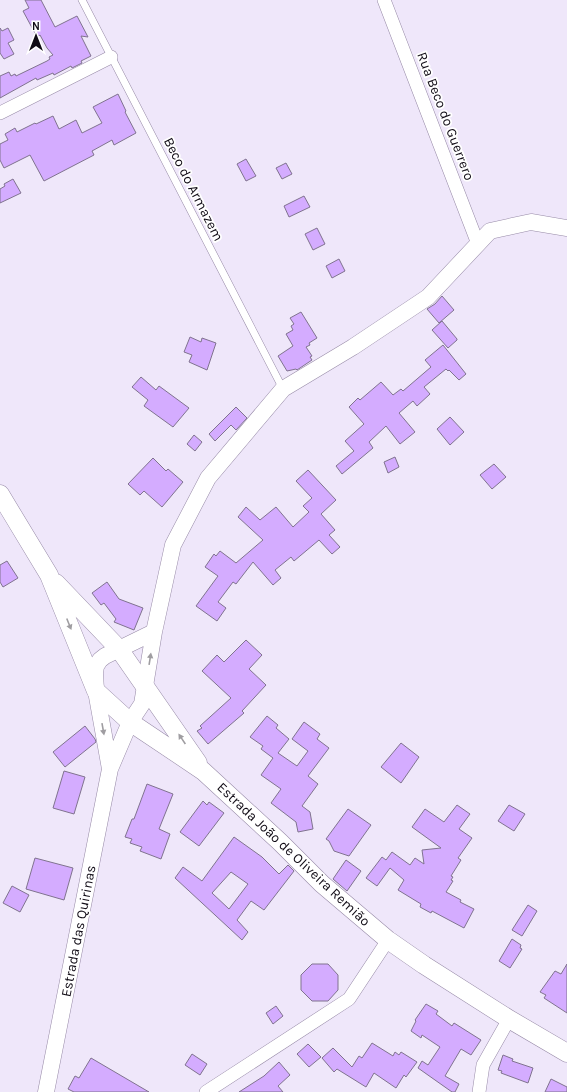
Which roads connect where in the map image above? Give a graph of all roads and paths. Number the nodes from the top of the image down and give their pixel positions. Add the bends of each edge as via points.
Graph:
1 (82, 0) edge
2 (384, 0) edge
3 (112, 57) junction
4 (0, 113) edge
5 (567, 228) edge
6 (478, 244) junction
7 (283, 389) junction
8 (0, 494) edge
9 (49, 575) junction
10 (154, 632) junction
11 (119, 649) junction
12 (146, 686) junction
13 (96, 691) junction
14 (130, 722) junction
15 (110, 769) junction
16 (203, 771) junction
17 (388, 940) junction
18 (509, 1019) junction
19 (567, 1052) edge
20 (46, 1092) edge
21 (206, 1092) edge
22 (479, 1092) edge

1 - 3 lane, Beco do Armazem
2 - 6 street, Rua Beco do Guerrero
3 - 4 street
3 - 7 lane, Beco do Armazem
5 - 6 street, Estrada das Quirinas via 531,222 490,231
6 - 7 street, Estrada das Quirinas via 428,297
7 - 10 street, Estrada das Quirinas via 208,478 173,545
8 - 9 main road, Estrada João de Oliveira Remião
9 - 11 main road, Estrada João de Oliveira Remião
9 -> 13 main road, Estrada João de Oliveira Remião
10 - 11 street
12 -> 10 street, Estrada das Quirinas
11 - 12 main road, Estrada João de Oliveira Remião
11 - 13 street, Estrada das Quirinas via 105,656 96,666
12 - 14 street, Estrada das Quirinas via 142,704
16 -> 12 main road, Estrada João de Oliveira Remião
13 - 14 main road, Estrada João de Oliveira Remião
13 -> 15 street, Estrada das Quirinas
14 - 15 street, Estrada das Quirinas
14 - 16 main road, Estrada João de Oliveira Remião
15 - 20 street, Estrada das Quirinas
16 - 17 main road, Estrada João de Oliveira Remião via 322,884
17 - 18 main road, Estrada João de Oliveira Remião
17 - 21 street via 349,999
18 - 19 main road, Estrada João de Oliveira Remião
18 - 22 street via 483,1065

